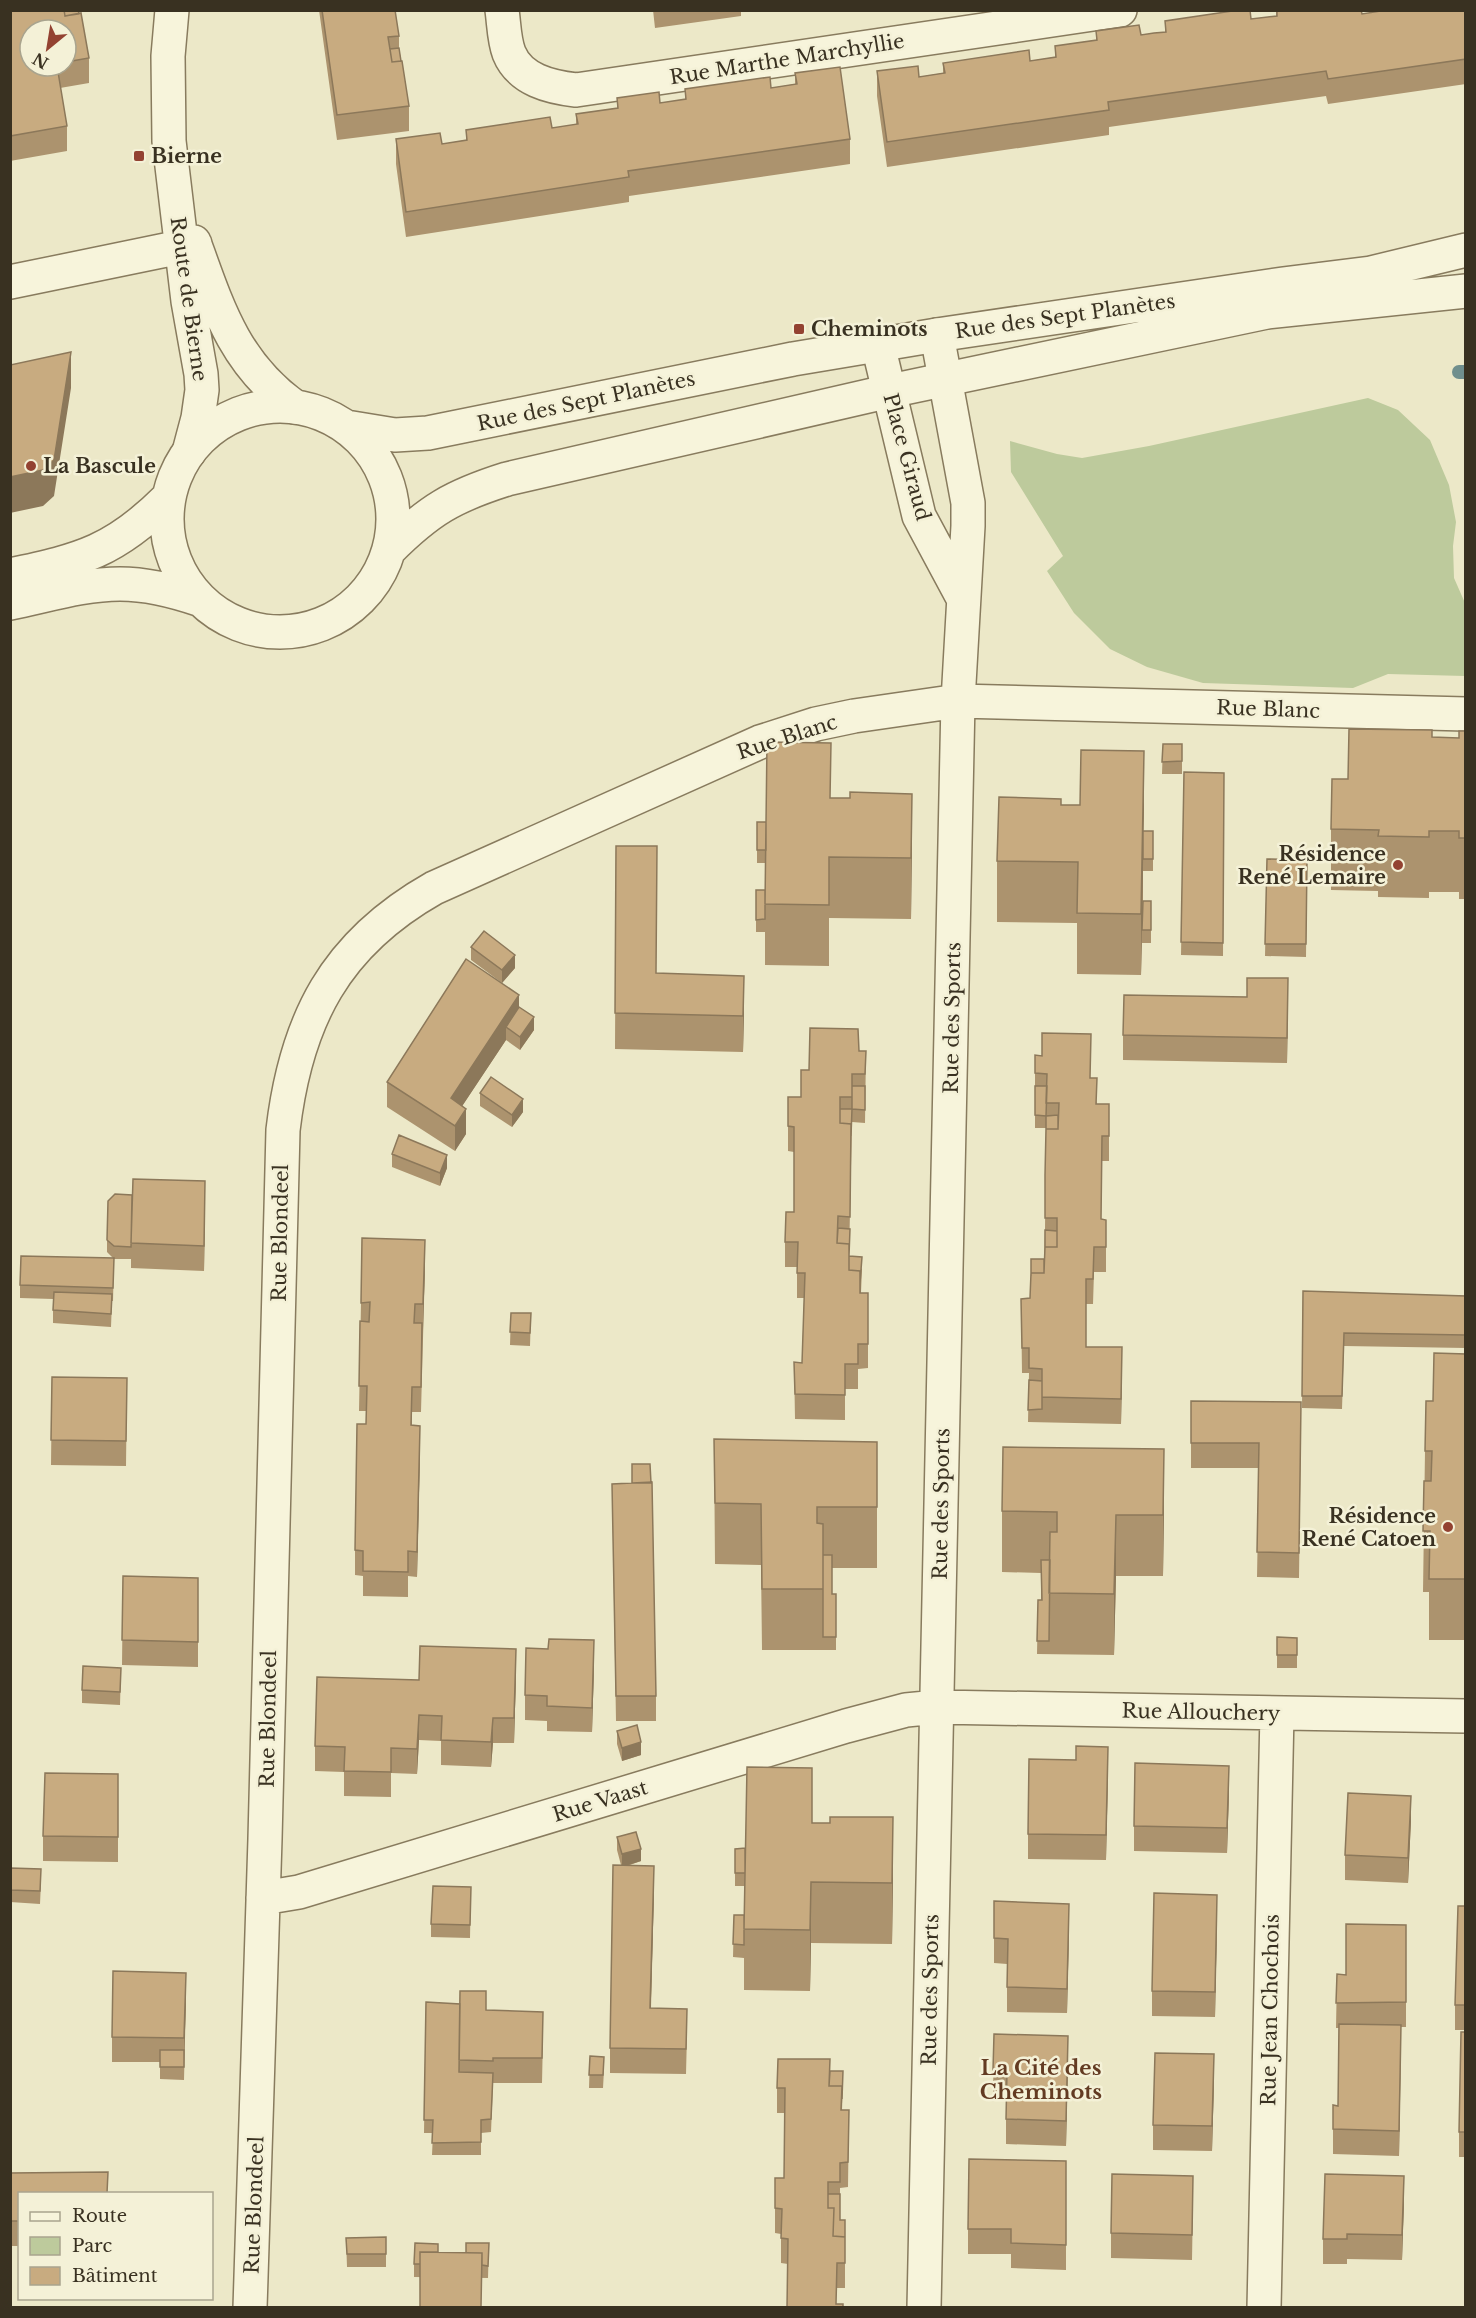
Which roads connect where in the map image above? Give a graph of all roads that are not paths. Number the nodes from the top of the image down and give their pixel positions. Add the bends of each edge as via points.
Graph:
1 (172, 10) edge
2 (502, 10) edge
3 (1119, 10) edge
4 (978, 20) edge
5 (188, 246) junction
6 (1466, 250) edge
7 (10, 282) edge
8 (1466, 291) edge
9 (937, 335) junction
10 (878, 345) junction
11 (945, 380) junction
12 (890, 391) junction
13 (295, 407) junction
14 (346, 428) junction
15 (189, 452) junction
16 (168, 498) junction
17 (389, 550) junction
18 (10, 576) edge
19 (963, 598) junction
20 (201, 600) junction
21 (10, 603) edge
22 (958, 701) junction
23 (1466, 714) edge
24 (283, 1130) joint
25 (937, 1707) junction
26 (1277, 1713) junction
27 (1466, 1716) edge
28 (263, 1898) junction
29 (250, 2307) edge
30 (924, 2307) edge
31 (1264, 2307) edge

1 - 5 street, Route de Bierne via 170,141
2 - 4 street, Rue Marthe Marchyllie via 510,54 522,70 540,82 576,90
3 - 4 street, Rue Marthe Marchyllie
5 - 7 street
5 - 13 street, Route de Bierne via 237,345 257,374
5 - 15 street, Route de Bierne via 188,302 202,390
6 - 9 street, Rue des Sept Planètes via 1371,273
8 - 11 street, Rue des Sept Planètes via 1267,312
9 - 10 street, Rue des Sept Planètes
9 - 11 street
10 - 12 street, Place Giraud
10 - 14 street, Rue des Sept Planètes via 713,374 428,433 394,435
11 - 12 street, Rue des Sept Planètes
11 - 19 street via 968,503
12 - 17 street, Rue des Sept Planètes via 497,482 439,507
12 - 19 street, Place Giraud via 919,516
13 - 14 street via 322,414
13 - 15 street via 265,407 236,415 210,430
14 - 17 street via 373,456 386,483 393,521
15 - 16 street
16 - 18 street via 137,527 107,547 70,562
16 - 20 street via 171,549 182,576
17 - 20 street via 377,578 357,601 333,619 304,629 274,632 244,626
19 - 22 street
20 - 21 street via 157,588 119,584
22 - 23 street, Rue Blanc
22 - 24 street, Rue Blanc via 854,716 760,742 411,901 352,953 320,997 299,1046
22 - 25 street, Rue des Sports
24 - 28 street, Rue Blondeel
25 - 26 street, Rue Allouchery
25 - 28 street, Rue Vaast via 878,1716 299,1892
25 - 30 street, Rue des Sports
26 - 27 street, Rue Allouchery
26 - 31 street, Rue Jean Chochois
28 - 29 street, Rue Blondeel

